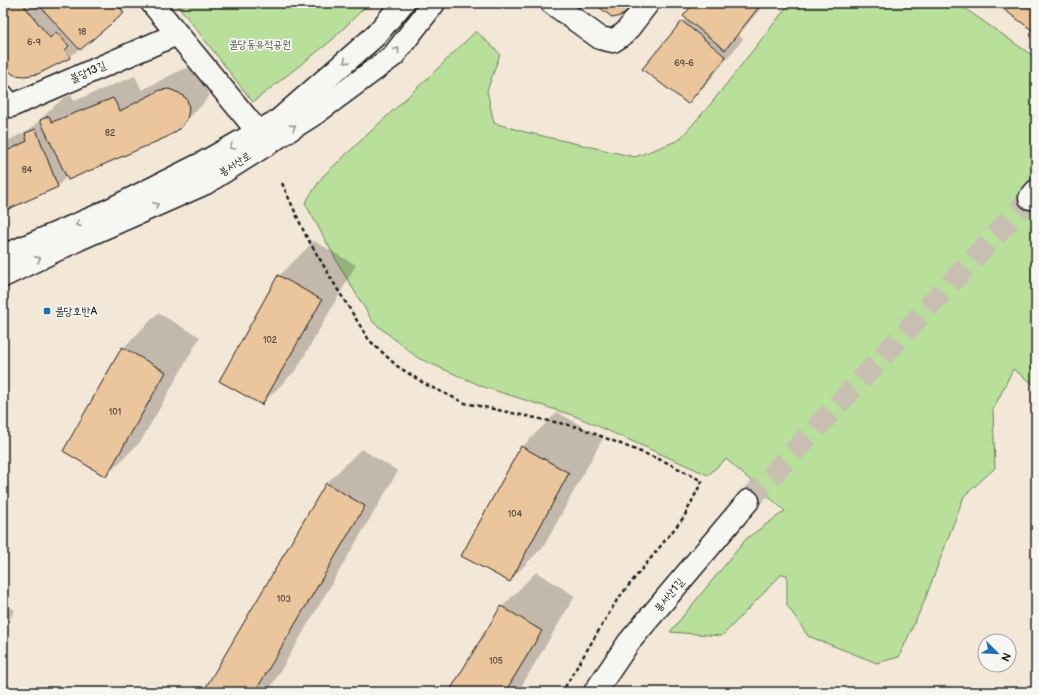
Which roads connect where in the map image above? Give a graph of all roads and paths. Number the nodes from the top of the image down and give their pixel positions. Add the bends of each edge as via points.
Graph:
1 (152, 3) edge
2 (403, 3) edge
3 (434, 3) edge
4 (552, 3) edge
5 (648, 3) edge
6 (177, 34) junction
7 (3, 96) edge
8 (263, 138) junction
9 (282, 183) dead end
10 (3, 256) edge
11 (3, 276) edge
12 (748, 501) tunnel mouth
13 (562, 692) edge
14 (595, 692) edge

1 - 6 street
2 -> 8 street, 봉서산로 via 375,36 279,120
8 -> 3 street, 봉서산로 via 316,113 393,56
4 - 5 street via 600,38 613,40 624,33
6 - 7 street, 불당13길 via 11,106
6 - 8 street
8 -> 10 street, 봉서산로 via 203,163 97,216
11 -> 8 street, 봉서산로 via 206,183
9 - 13 path via 305,234 369,340 397,366 425,384 465,403 578,427 666,462 702,481 684,517 617,600
12 - 14 street, 봉서산1길 via 629,642

